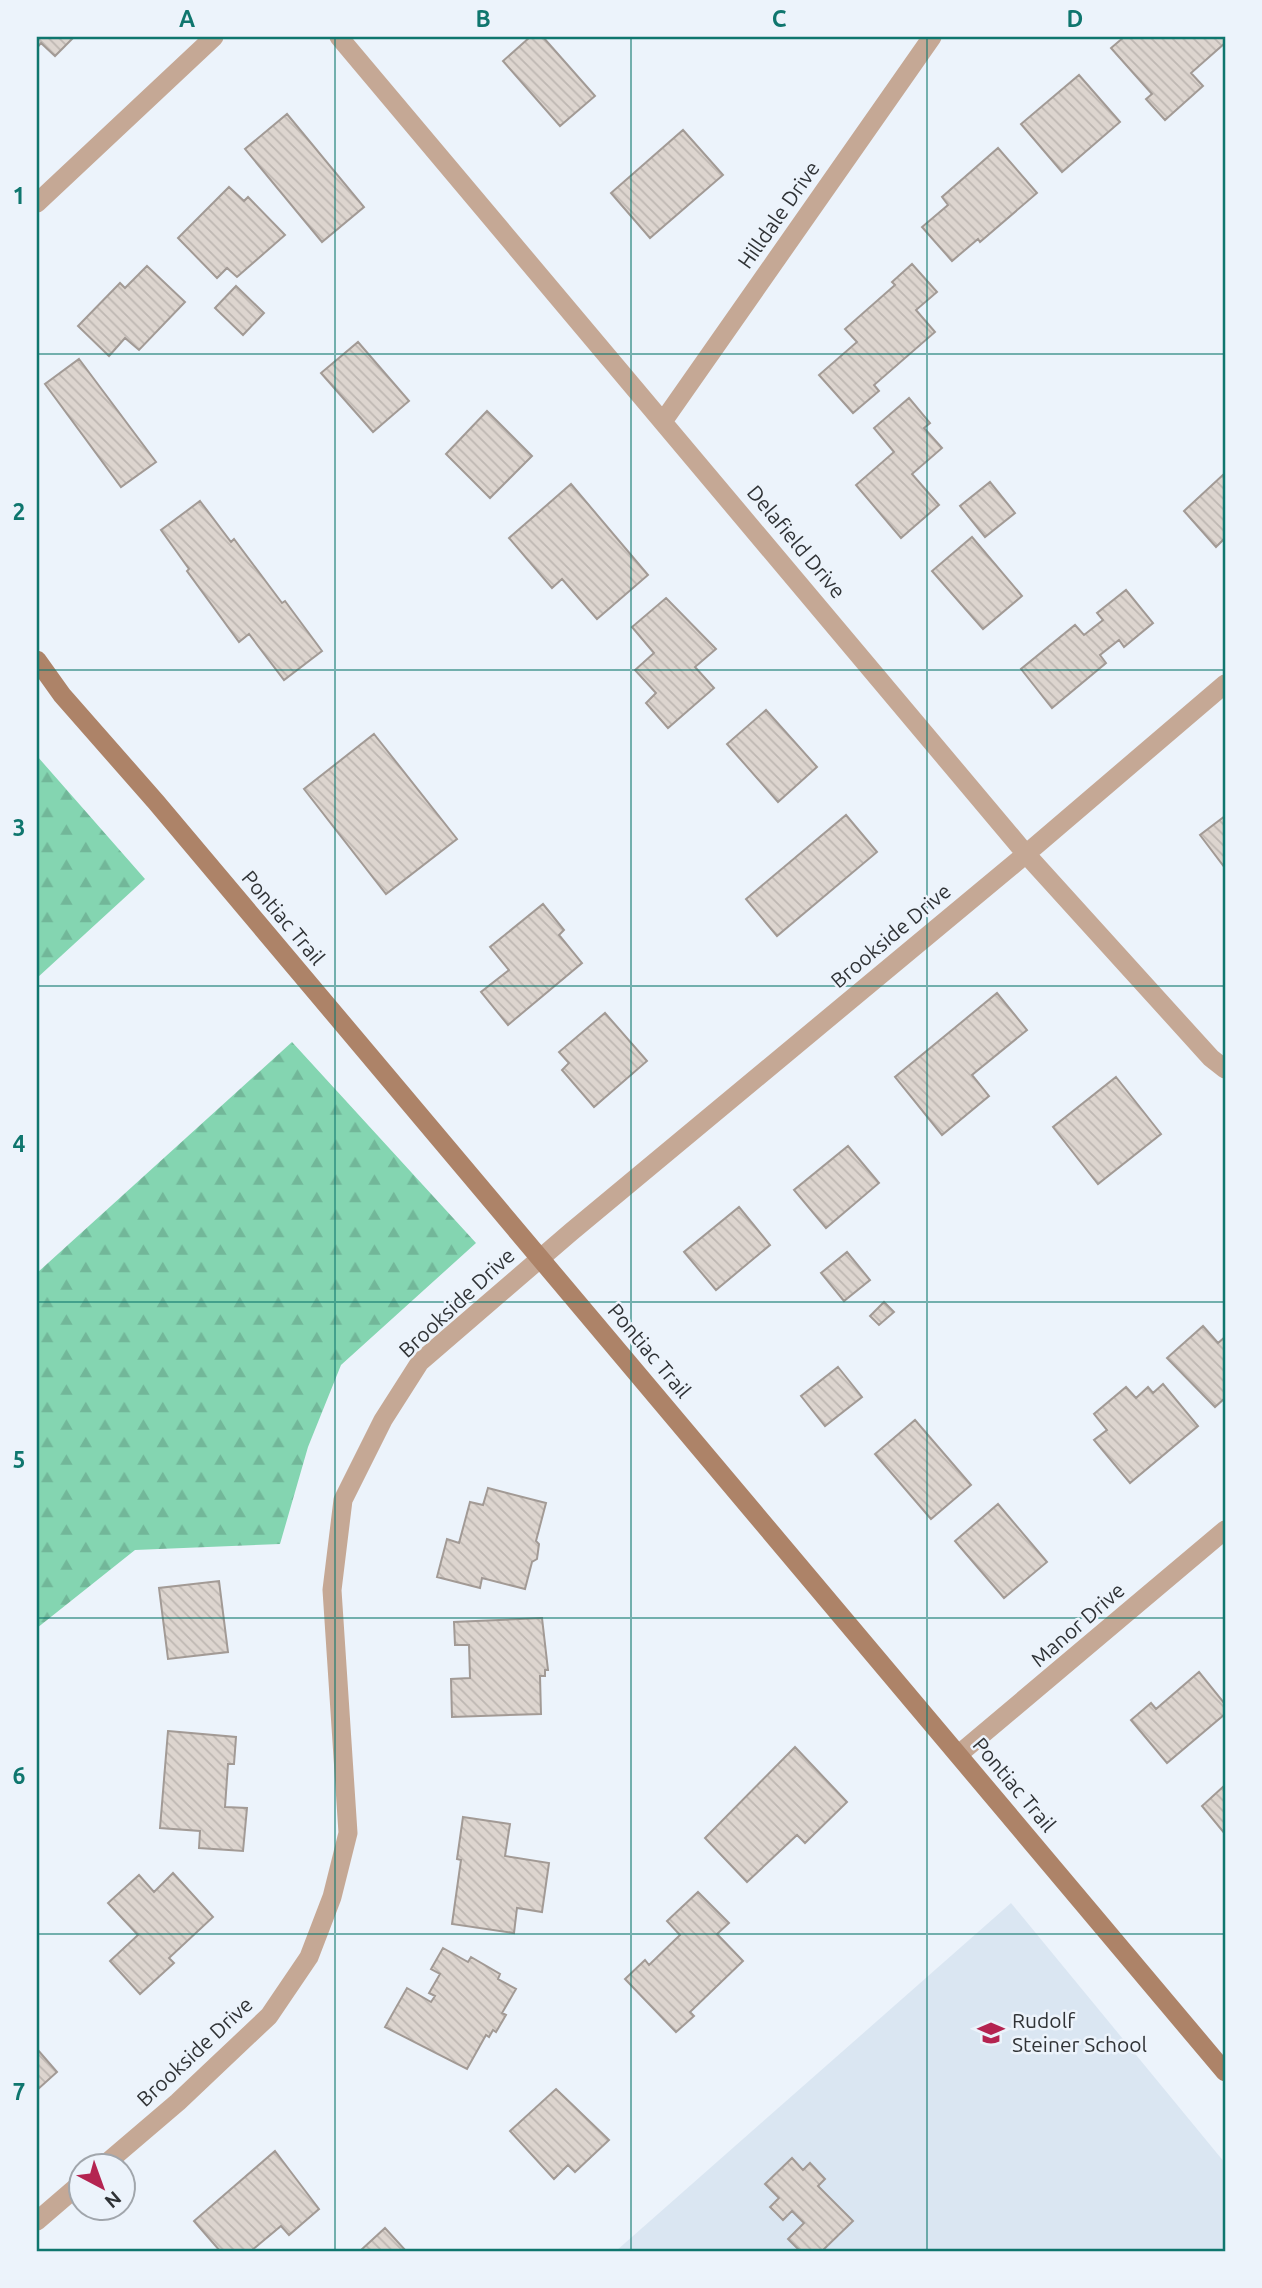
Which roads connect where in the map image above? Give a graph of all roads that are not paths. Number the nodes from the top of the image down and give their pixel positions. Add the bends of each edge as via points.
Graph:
1 (214, 37) edge
2 (339, 37) edge
3 (932, 37) edge
4 (37, 203) edge
5 (664, 420) junction
6 (37, 660) edge
7 (1225, 684) edge
8 (1026, 854) junction
9 (1225, 1069) edge
10 (540, 1258) junction
11 (1225, 1530) edge
12 (958, 1754) junction
13 (1225, 2072) edge
14 (118, 2152) edge
15 (66, 2196) edge
16 (37, 2221) edge

1 - 4 street
2 - 5 street, Delafield Drive
3 - 5 street, Hilldale Drive
5 - 8 street, Delafield Drive
6 - 10 main road, Pontiac Trail
7 - 8 street, Brookside Drive
8 - 9 street, Delafield Drive
8 - 10 street, Brookside Drive
10 - 12 main road, Pontiac Trail
10 - 14 street, Brookside Drive via 420,1362 383,1420 343,1500 332,1590 348,1833 332,1897 309,1957 270,2016
11 - 12 street, Manor Drive
12 - 13 main road, Pontiac Trail
15 - 16 street

